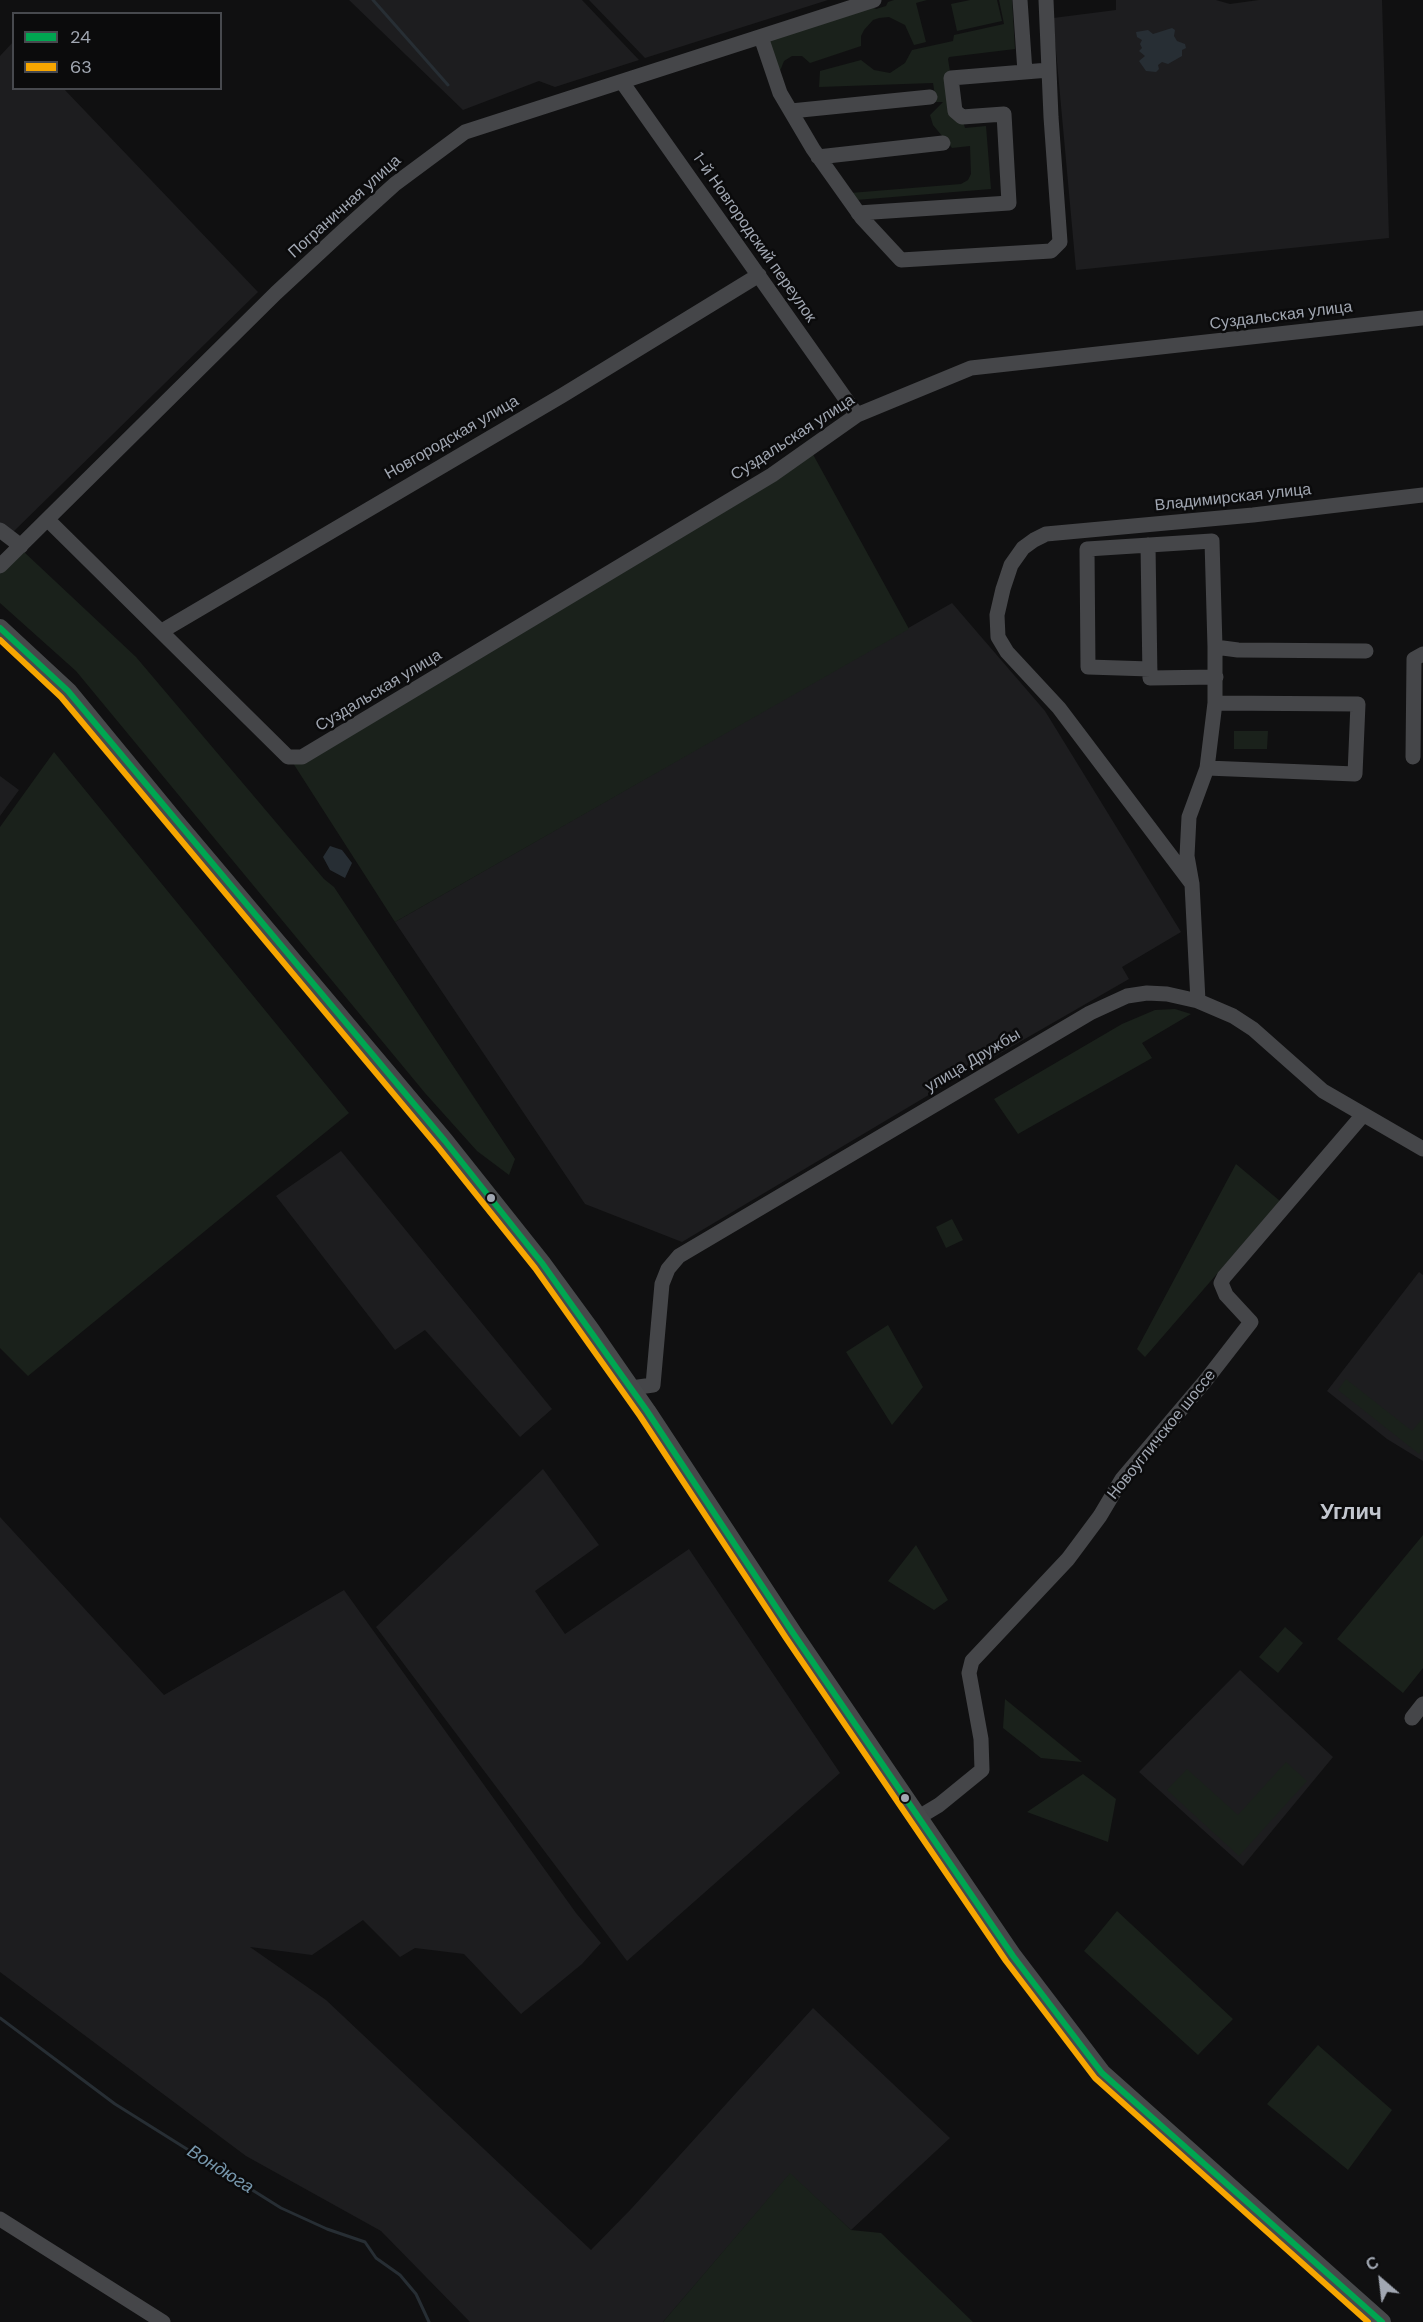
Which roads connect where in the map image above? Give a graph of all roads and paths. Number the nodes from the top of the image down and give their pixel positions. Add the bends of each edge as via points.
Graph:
1 (874, 0) edge
2 (1020, 0) edge
3 (1046, 0) edge
4 (761, 37) junction
5 (1049, 70) junction
6 (1025, 72) junction
7 (622, 82) junction
8 (930, 97) dead end
9 (791, 111) junction
10 (943, 143) dead end
11 (818, 157) junction
12 (858, 213) junction
13 (759, 275) junction
14 (1423, 318) edge
15 (857, 415) junction
16 (1423, 495) edge
17 (48, 520) junction
18 (0, 531) edge
19 (1148, 545) junction
20 (21, 546) junction
21 (0, 566) edge
22 (0, 628) edge
23 (162, 631) junction
24 (1215, 647) junction
25 (1366, 651) dead end
26 (1423, 654) edge
27 (1150, 669) junction
28 (1216, 677) junction
29 (1215, 703) junction
30 (1413, 757) dead end
31 (1208, 768) junction
32 (1192, 884) junction
33 (1198, 1001) junction
34 (1362, 1116) junction
35 (1423, 1149) edge
36 (653, 1385) junction
37 (631, 1388) junction
38 (647, 1411) junction
39 (1423, 1704) edge
40 (1412, 1718) dead end
41 (919, 1817) junction
42 (0, 2219) edge
43 (163, 2322) edge
44 (1382, 2322) edge

1 - 4 street, Пограничная улица
2 - 6 street
3 - 5 street
4 - 7 street, Пограничная улица
4 - 9 street via 780,93
5 - 6 street
5 - 12 street via 1060,242 1051,251 901,260
6 - 12 street via 951,78 955,111 962,117 1004,114 1009,202
7 - 13 street, 1-й Новгородский переулок
7 - 17 street, Пограничная улица via 465,132 417,167 276,293
8 - 9 street
9 - 11 street
10 - 11 street
11 - 12 street
13 - 15 street, 1-й Новгородский переулок
13 - 23 street, Новгородская улица
14 - 15 street, Суздальская улица via 971,368
15 - 23 street, Суздальская улица via 772,475 302,757 288,757
16 - 32 street, Владимирская улица via 1046,534 1023,548 1011,565 998,615 998,637 1059,708
17 - 20 street, Пограничная улица
17 - 23 street
18 - 20 street
19 - 24 street via 1212,541
19 - 27 street
19 - 27 street via 1088,549 1088,667
20 - 21 street, Пограничная улица
22 - 37 main road via 68,691 445,1141 542,1263
24 - 25 street
24 - 28 street
26 - 30 street via 1414,658
27 - 28 street via 1150,678
28 - 29 street
29 - 31 street
29 - 31 street via 1358,704 1355,774
31 - 32 street via 1189,817 1187,856
32 - 33 street
33 - 34 street, улица Дружбы via 1241,1020 1323,1091
33 - 36 street, улица Дружбы via 1147,993 1112,1002 680,1256 668,1269 662,1284
34 - 35 street, улица Дружбы
34 - 41 street, Новоугличское шоссе via 1224,1276 1221,1283 1226,1295 1251,1322 1122,1479 1068,1559 972,1660 969,1673 981,1739 982,1770
36 - 37 street
36 - 38 street, улица Дружбы
37 - 38 main road
38 - 41 main road
39 - 40 street
41 - 44 main road via 1030,1980 1102,2073
42 - 43 street

